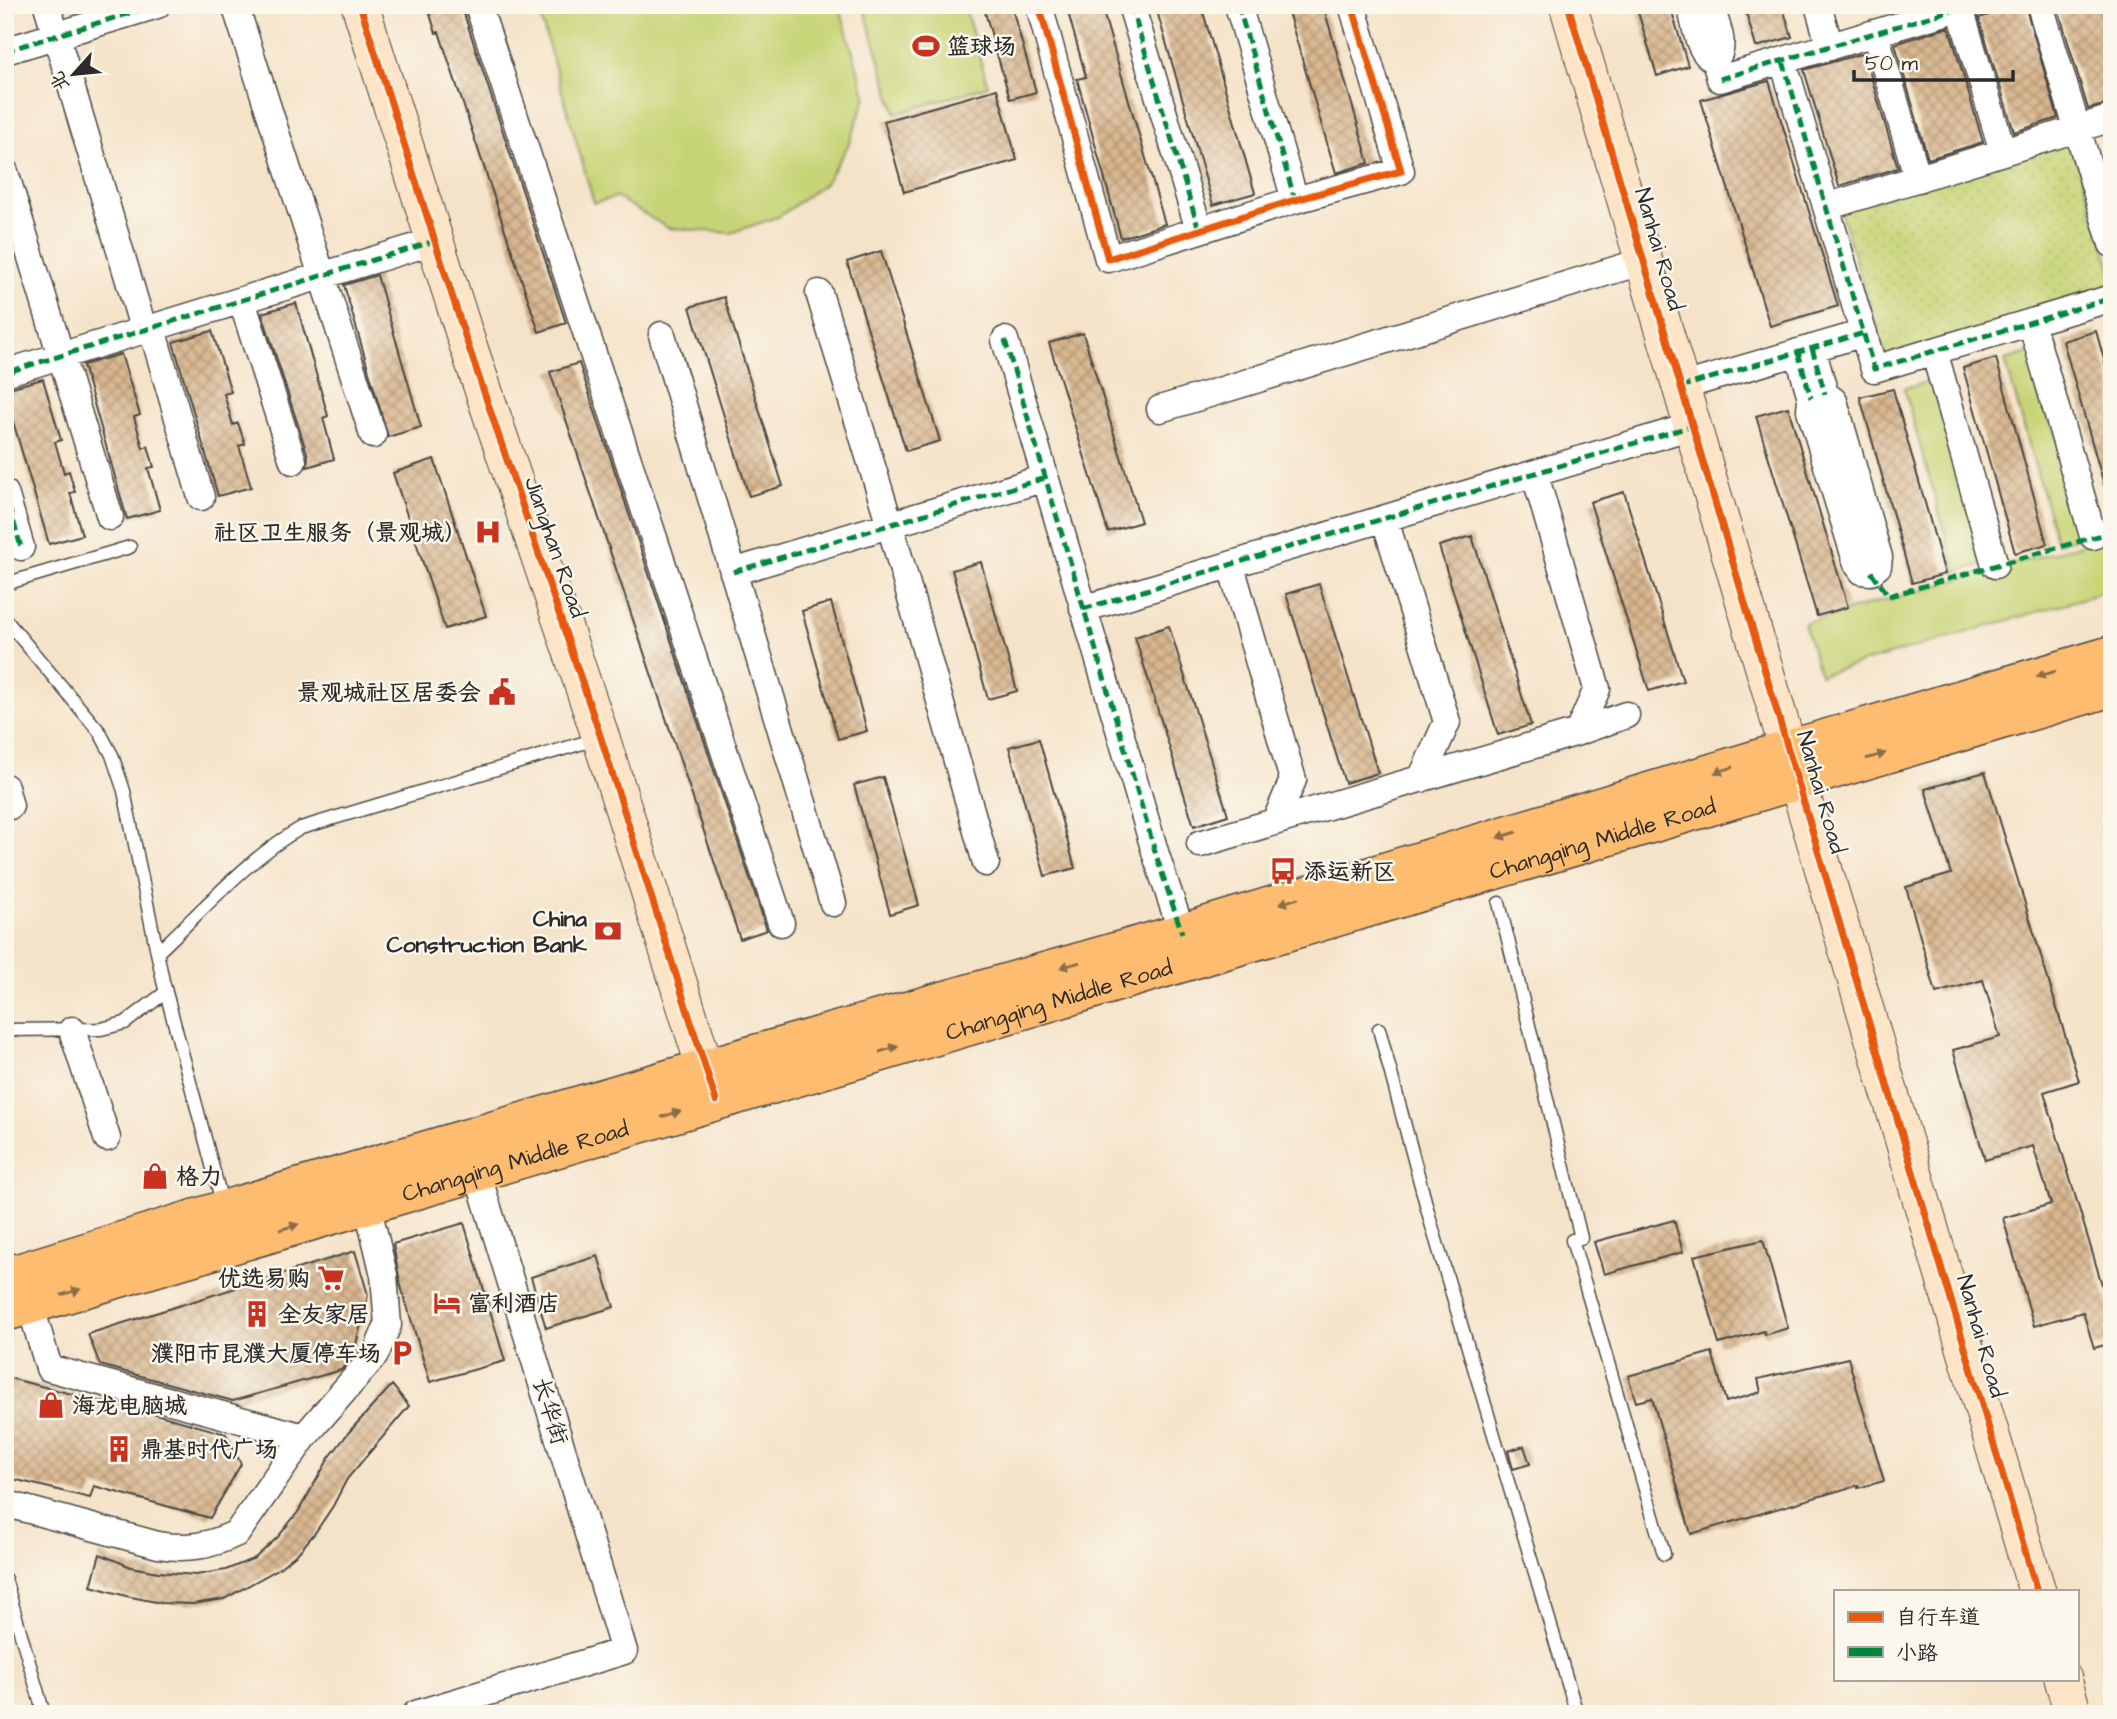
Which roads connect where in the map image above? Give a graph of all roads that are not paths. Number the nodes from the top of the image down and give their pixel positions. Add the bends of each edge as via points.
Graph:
1 (47, 5) edge
2 (235, 5) edge
3 (360, 5) edge
4 (478, 5) edge
5 (1039, 5) edge
6 (1238, 5) edge
7 (1352, 5) edge
8 (1568, 5) edge
9 (1690, 5) edge
10 (1710, 5) edge
11 (1818, 5) edge
12 (2040, 5) edge
13 (144, 7) edge
14 (1140, 7) edge
15 (1949, 8) edge
16 (1875, 33) junction
17 (56, 36) junction
18 (1830, 47) junction
19 (5, 51) edge
20 (1715, 60) junction
21 (1783, 61) junction
22 (2112, 118) edge
23 (2077, 129) junction
24 (2003, 152) junction
25 (5, 172) edge
26 (1918, 179) junction
27 (1295, 200) junction
28 (1826, 207) junction
29 (1199, 230) junction
30 (435, 241) junction
31 (2112, 243) edge
32 (1644, 261) junction
33 (322, 276) junction
34 (819, 293) dead end
35 (2112, 298) edge
36 (242, 301) junction
37 (2031, 322) junction
38 (148, 330) junction
39 (1864, 333) junction
40 (662, 335) dead end
41 (1005, 340) dead end
42 (1805, 350) junction
43 (1934, 351) junction
44 (61, 356) junction
45 (11, 371) dead end
46 (1680, 387) junction
47 (1818, 396) junction
48 (1160, 408) dead end
49 (1692, 426) junction
50 (373, 435) dead end
51 (293, 461) dead end
52 (1535, 475) junction
53 (1045, 478) junction
54 (5, 493) edge
55 (201, 497) dead end
56 (110, 517) dead end
57 (1385, 520) junction
58 (890, 525) junction
59 (2092, 536) dead end
60 (21, 547) dead end
61 (130, 547) dead end
62 (1995, 565) dead end
63 (1231, 566) junction
64 (733, 572) junction
65 (5, 584) edge
66 (1083, 609) junction
67 (5, 619) edge
68 (2112, 655) edge
69 (2112, 687) edge
70 (1626, 715) dead end
71 (1578, 732) junction
72 (601, 738) junction
73 (1794, 765) junction
74 (1421, 779) junction
75 (1276, 820) junction
76 (1200, 844) dead end
77 (986, 863) dead end
78 (833, 903) dead end
79 (1499, 904) dead end
80 (782, 923) dead end
81 (1182, 933) junction
82 (157, 954) junction
83 (166, 992) junction
84 (5, 1030) edge
85 (72, 1030) junction
86 (1379, 1030) dead end
87 (711, 1084) junction
88 (107, 1138) dead end
89 (477, 1171) junction
90 (367, 1204) junction
91 (223, 1210) junction
92 (15, 1291) edge
93 (304, 1437) junction
94 (5, 1507) edge
95 (1664, 1554) dead end
96 (5, 1579) edge
97 (2037, 1590) edge
98 (2063, 1680) edge
99 (44, 1714) edge
100 (416, 1714) edge
101 (1577, 1714) edge
102 (2073, 1714) edge

1 - 17 street
2 - 33 street
3 - 30 street, Jianghan Road
4 - 80 street
5 - 29 street via 1108,259
6 - 27 street
7 - 27 street via 1401,171
8 - 32 street, Nanhai Road
9 - 20 street via 1703,51
10 - 20 street via 1722,46
11 - 18 street
12 - 23 street
13 - 17 street
14 - 29 street
15 - 16 street
15 - 24 street
16 - 18 street
16 - 26 street
17 - 19 street
17 - 38 street
18 - 21 street
20 - 21 street via 1720,79
21 - 28 street
22 - 23 street
23 - 24 street
23 - 31 street
24 - 26 street
25 - 44 street
26 - 28 street
27 - 29 street
28 - 39 street
30 - 33 street
30 - 72 street, Jianghan Road
32 - 46 street, Nanhai Road
32 - 48 street
33 - 36 street
33 - 50 street
34 - 58 street
35 - 37 street
36 - 38 street
36 - 51 street
37 - 43 street
37 - 59 street
38 - 44 street
38 - 55 street
39 - 42 street
39 - 43 street via 1874,369
40 - 64 street
41 - 53 street
42 - 46 street
42 - 47 street
43 - 62 street
44 - 45 street
44 - 56 street
46 - 49 street, Nanhai Road
47 - 47 street via 1810,410 1857,564 1871,572 1879,557 1834,401
49 - 52 street
49 - 73 street, Nanhai Road
52 - 57 street
52 - 71 street via 1597,689
53 - 58 street
53 - 66 street
54 - 60 street
57 - 63 street
57 - 74 street via 1447,722
58 - 64 street
58 - 77 street
61 - 65 lane
63 - 66 street
63 - 75 street via 1293,780
64 - 78 street
66 - 81 street
67 - 82 lane via 99,731 112,755 124,790
68 -> 73 main road, Changqing Middle Road
73 -> 69 main road, Changqing Middle Road
70 - 71 street
71 - 74 street
72 - 82 lane via 301,828 262,854
72 - 87 street, Jianghan Road
73 -> 81 main road, Changqing Middle Road
87 -> 73 main road, Changqing Middle Road
73 - 97 street, Nanhai Road
74 - 75 street
75 - 76 street
79 - 95 lane via 1581,1238 1572,1240
81 -> 87 main road, Changqing Middle Road
82 - 83 lane
83 - 85 lane via 125,1023
83 - 91 lane
84 - 85 lane
85 - 88 street
86 - 101 lane via 1431,1223
89 -> 87 main road, Changqing Middle Road
87 - 91 main road, Changqing Middle Road
89 - 90 main road, Changqing Middle Road
89 - 100 street, 长华街 via 624,1651
92 -> 90 main road, Changqing Middle Road
90 - 93 street via 384,1275 388,1325 375,1355
91 - 92 main road, Changqing Middle Road
92 - 93 street via 49,1368
93 - 94 street via 237,1533 221,1541 180,1549
96 - 99 lane
98 - 102 street

